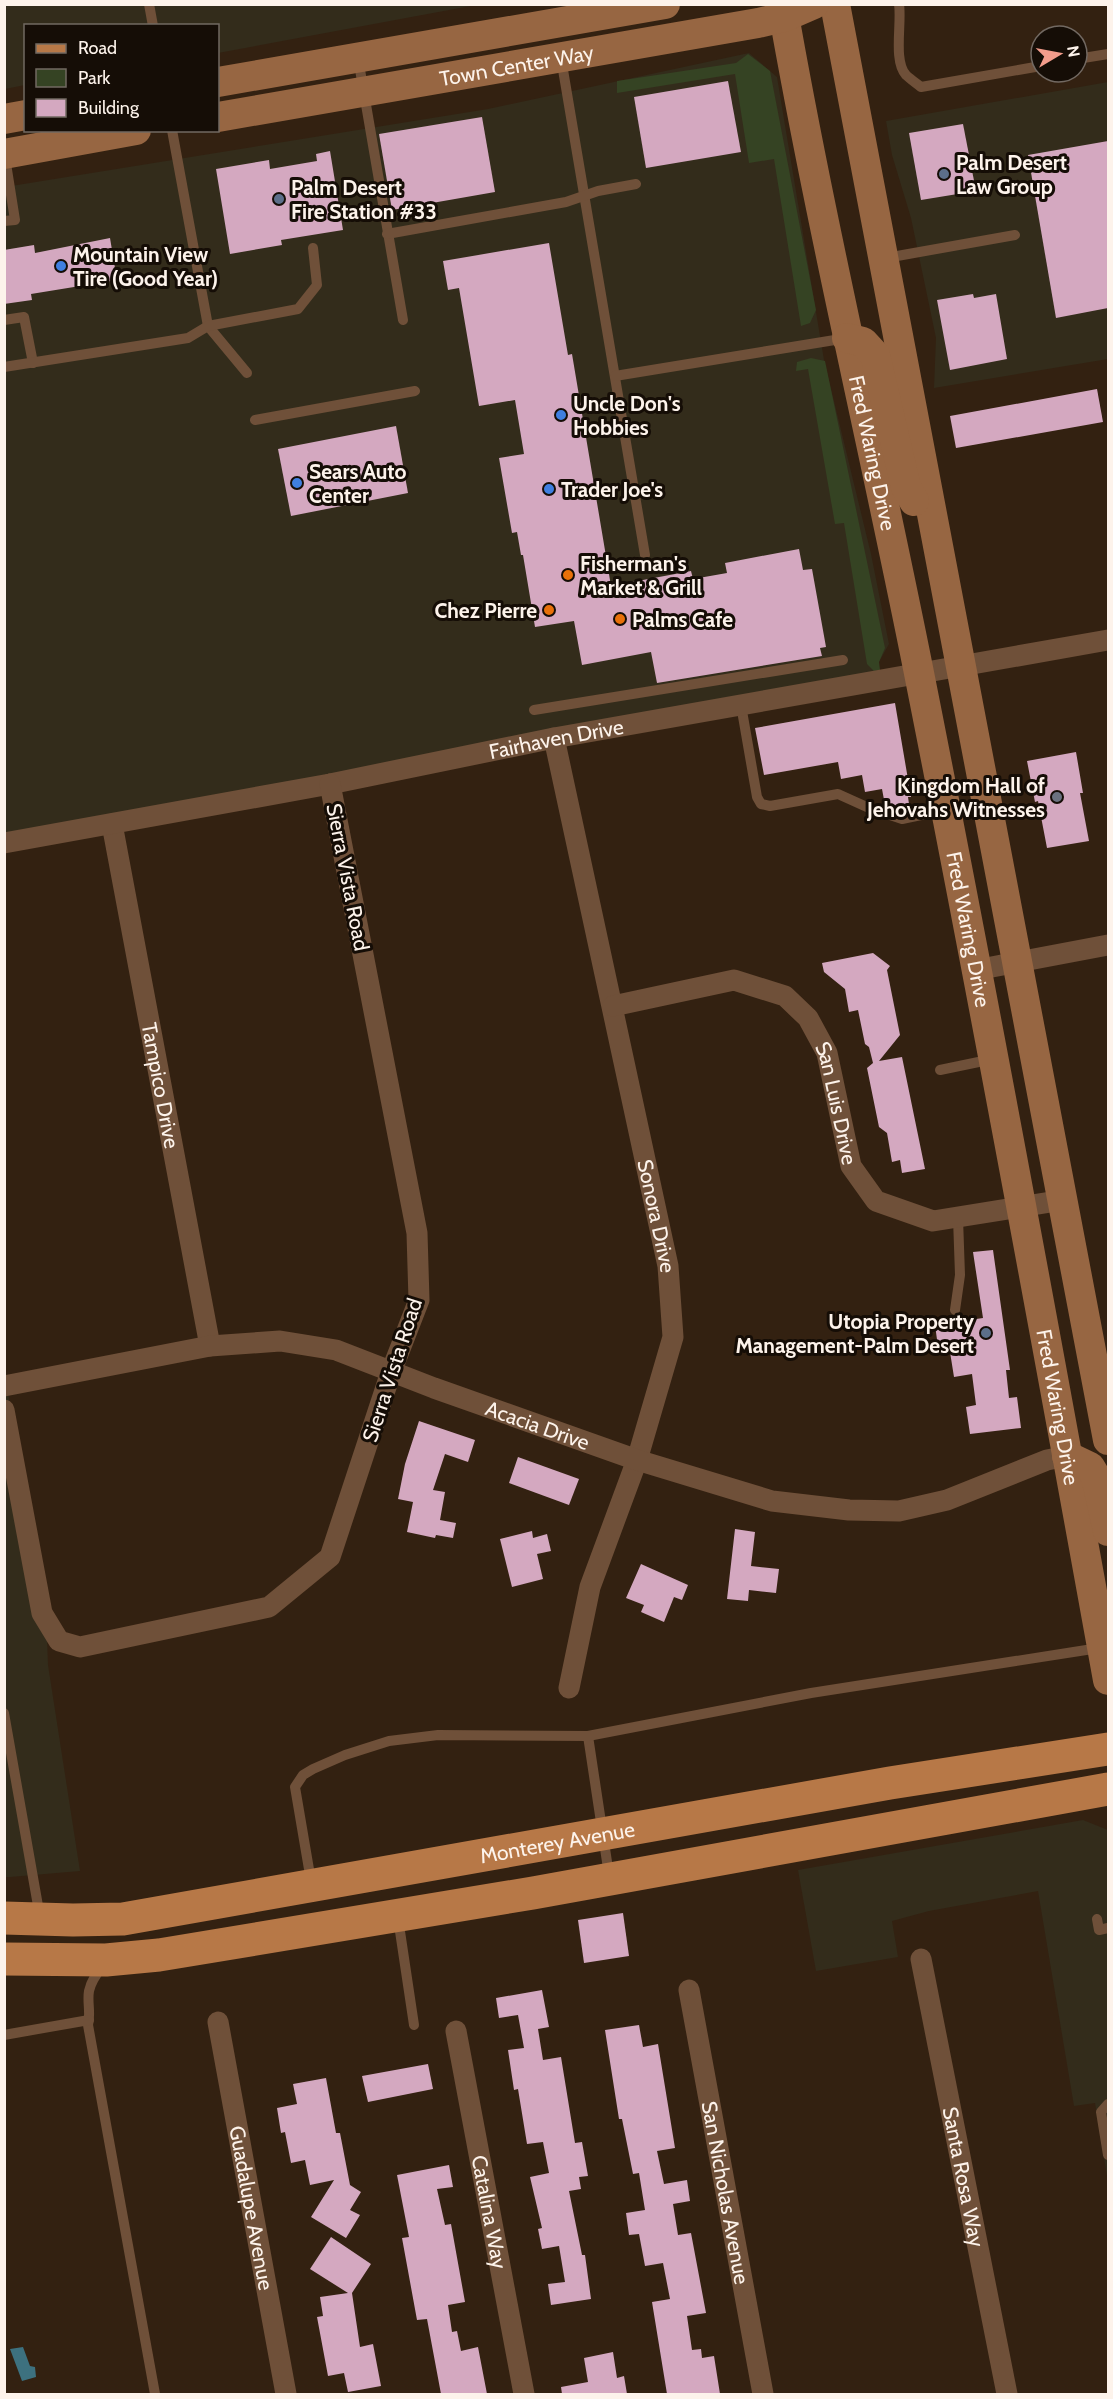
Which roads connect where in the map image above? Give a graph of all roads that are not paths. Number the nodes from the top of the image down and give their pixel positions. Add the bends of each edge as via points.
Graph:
1 (149, 4) edge
2 (665, 4) edge
3 (814, 4) edge
4 (835, 4) edge
5 (898, 4) edge
6 (583, 11) edge
7 (783, 11) edge
8 (153, 24) edge
9 (1108, 54) edge
10 (561, 57) junction
11 (1089, 57) edge
12 (358, 58) junction
13 (1029, 68) edge
14 (219, 82) edge
15 (363, 92) junction
16 (24, 115) edge
17 (219, 117) edge
18 (4, 119) edge
19 (125, 132) edge
20 (172, 132) edge
21 (4, 155) edge
22 (636, 184) dead end
23 (584, 196) junction
24 (10, 220) edge
25 (387, 234) junction
26 (1015, 235) dead end
27 (313, 248) dead end
28 (882, 259) junction
29 (4, 320) edge
30 (403, 320) dead end
31 (207, 326) junction
32 (847, 338) junction
33 (33, 363) junction
34 (4, 368) edge
35 (247, 373) dead end
36 (615, 376) junction
37 (416, 391) dead end
38 (255, 420) dead end
39 (938, 543) junction
40 (645, 555) dead end
41 (1108, 640) edge
42 (843, 660) dead end
43 (962, 666) junction
44 (919, 674) junction
45 (741, 705) junction
46 (534, 710) dead end
47 (554, 738) junction
48 (330, 784) junction
49 (945, 810) junction
50 (112, 824) junction
51 (4, 843) edge
52 (1108, 945) edge
53 (1017, 962) junction
54 (976, 970) junction
55 (613, 1006) junction
56 (993, 1059) junction
57 (940, 1070) dead end
58 (1063, 1200) junction
59 (1022, 1208) junction
60 (958, 1218) junction
61 (1040, 1303) junction
62 (956, 1310) dead end
63 (210, 1346) junction
64 (391, 1372) junction
65 (4, 1386) edge
66 (4, 1410) edge
67 (1108, 1440) edge
68 (1108, 1446) edge
69 (1067, 1456) junction
70 (637, 1460) junction
71 (1108, 1531) edge
72 (1103, 1647) junction
73 (1108, 1680) edge
74 (569, 1688) dead end
75 (4, 1713) edge
76 (588, 1736) junction
77 (1108, 1749) edge
78 (1108, 1789) edge
79 (603, 1834) junction
80 (610, 1879) junction
81 (311, 1886) junction
82 (397, 1915) junction
83 (4, 1918) edge
84 (1097, 1919) dead end
85 (40, 1920) junction
86 (1108, 1928) edge
87 (4, 1939) edge
88 (222, 1944) junction
89 (4, 1959) edge
90 (921, 1959) dead end
91 (106, 1960) junction
92 (688, 1990) dead end
93 (89, 2020) junction
94 (218, 2022) dead end
95 (414, 2025) dead end
96 (456, 2031) dead end
97 (4, 2035) edge
98 (1108, 2104) edge
99 (1108, 2155) edge
100 (155, 2394) edge
101 (286, 2394) edge
102 (524, 2394) edge
103 (763, 2394) edge
104 (1007, 2394) edge

1 - 8 lane
2 - 6 main road, Town Center Way
3 - 7 main road, Town Center Way
4 - 28 main road, Fred Waring Drive
5 - 13 lane via 898,48 904,73 921,87
6 - 12 main road, Town Center Way
7 - 10 main road, Town Center Way
7 - 32 main road, Fred Waring Drive
9 - 11 lane
10 - 15 main road, Town Center Way
10 - 23 lane
12 - 14 main road, Town Center Way
12 - 15 lane
15 - 17 main road, Town Center Way
15 - 25 lane
16 - 18 main road
19 - 21 main road
20 - 31 lane
21 - 24 lane
22 - 23 lane
23 - 25 lane
23 - 36 lane
25 - 30 lane
26 - 28 lane
27 - 31 lane via 317,285 298,309
28 - 39 main road, Fred Waring Drive
29 - 33 lane via 24,317
31 - 33 lane via 188,338
31 - 35 lane
32 - 36 lane
32 - 39 main road via 864,342 875,355 906,487
32 - 44 main road, Fred Waring Drive
33 - 34 lane
36 - 40 lane
37 - 38 lane
39 - 43 main road, Fred Waring Drive
41 - 43 street, Fairhaven Drive
42 - 46 lane
43 - 44 street, Fairhaven Drive
43 - 53 main road, Fred Waring Drive
44 - 45 street, Fairhaven Drive
44 - 49 main road, Fred Waring Drive
45 - 47 street, Fairhaven Drive
45 - 49 lane via 761,804 770,806 838,794 902,819
47 - 48 street, Fairhaven Drive
47 - 55 street, Sonora Drive
48 - 50 street, Fairhaven Drive
48 - 64 street, Sierra Vista Road via 417,1233 420,1300
49 - 54 main road, Fred Waring Drive
50 - 51 street, Fairhaven Drive
50 - 63 street, Tampico Drive
52 - 53 street
53 - 54 street
53 - 58 main road, Fred Waring Drive
54 - 56 main road, Fred Waring Drive
55 - 60 street, San Luis Drive via 734,980 785,996 808,1018 826,1053 850,1166 876,1201 933,1221
55 - 70 street, Sonora Drive via 668,1266 673,1337
56 - 57 lane
56 - 59 main road, Fred Waring Drive
58 - 59 street, San Luis Drive
58 - 67 main road, Fred Waring Drive
59 - 60 street, San Luis Drive
59 - 61 main road, Fred Waring Drive
60 - 62 lane via 960,1275
61 - 68 main road via 1068,1359 1081,1426 1091,1441
61 - 69 main road, Fred Waring Drive
63 - 64 street, Acacia Drive via 280,1341 336,1350
63 - 65 street, Acacia Drive
64 - 66 street, Sierra Vista Road via 330,1557 269,1607 80,1647 59,1641 42,1613
64 - 70 street, Acacia Drive
69 - 70 street, Acacia Drive via 947,1500 899,1511 772,1502
69 - 71 main road via 1090,1467 1096,1477
69 - 72 main road, Fred Waring Drive
70 - 74 street, Sonora Drive via 590,1587
72 - 73 main road, Fred Waring Drive
72 - 76 lane via 811,1693
75 - 85 lane
76 - 79 lane
76 - 81 lane via 438,1735 389,1741 313,1769 303,1775 296,1787
77 - 79 main road, Monterey Avenue
78 - 80 main road
79 - 80 lane
79 - 81 main road, Monterey Avenue
80 - 82 main road
81 - 85 main road, Monterey Avenue via 123,1919
81 - 88 main road via 305,1902 240,1916
82 - 88 main road
82 - 95 lane
83 - 85 main road, Monterey Avenue
84 - 86 lane via 1099,1930
85 - 87 main road via 20,1935
88 - 91 main road
89 - 91 main road
90 - 104 street, Santa Rosa Way
91 - 93 lane via 88,1993
92 - 103 street, San Nicholas Avenue
93 - 97 lane
93 - 100 lane
94 - 101 street, Guadalupe Avenue
96 - 102 street, Catalina Way
98 - 99 lane via 1101,2112

